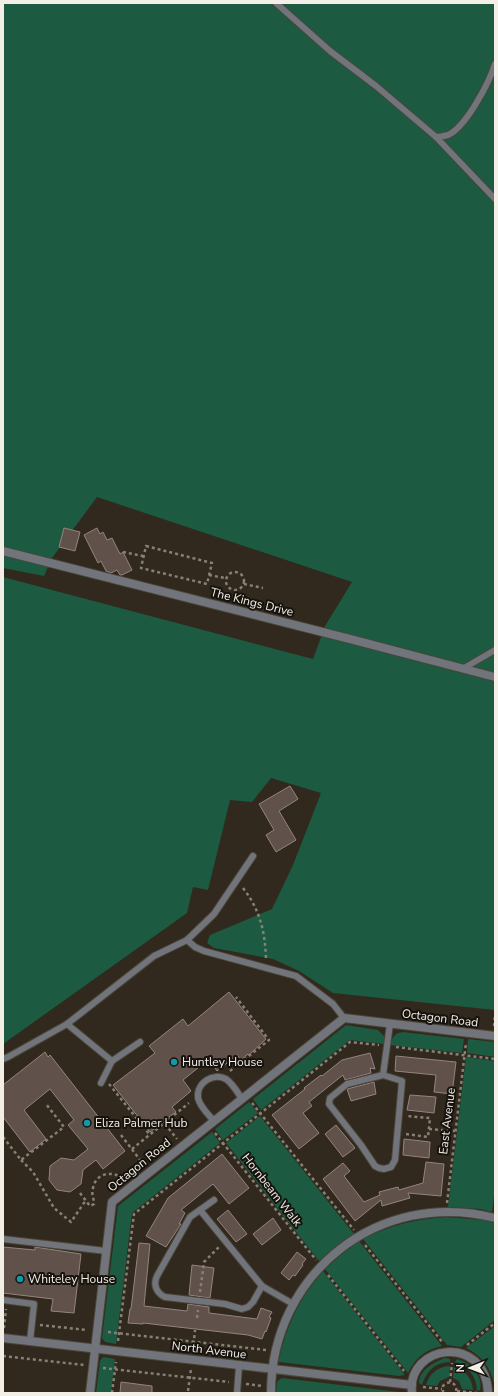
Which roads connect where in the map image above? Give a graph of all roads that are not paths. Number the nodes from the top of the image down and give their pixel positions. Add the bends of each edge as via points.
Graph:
1 (276, 3) edge
2 (495, 64) edge
3 (436, 137) junction
4 (495, 199) edge
5 (3, 551) edge
6 (495, 650) edge
7 (464, 668) junction
8 (495, 677) edge
9 (253, 856) dead end
10 (187, 940) junction
11 (344, 1018) junction
12 (67, 1024) junction
13 (390, 1024) junction
14 (495, 1036) edge
15 (140, 1042) dead end
16 (3, 1059) edge
17 (112, 1060) junction
18 (383, 1075) junction
19 (101, 1083) road end
20 (245, 1097) junction
21 (211, 1123) junction
22 (214, 1200) dead end
23 (200, 1210) junction
24 (495, 1218) edge
25 (3, 1239) edge
26 (106, 1250) junction
27 (262, 1286) junction
28 (5, 1300) edge
29 (293, 1304) junction
30 (3, 1338) edge
31 (30, 1341) junction
32 (95, 1349) junction
33 (239, 1366) junction
34 (273, 1370) junction
35 (412, 1387) edge
36 (271, 1390) edge
37 (90, 1393) edge
38 (237, 1393) edge
39 (488, 1393) edge

1 - 3 lane via 330,51
2 - 3 lane via 464,121 448,135
3 - 4 lane
5 - 7 street, The Kings Drive
6 - 7 lane
7 - 8 street, The Kings Drive
9 - 10 lane via 214,914
10 - 11 lane via 204,951 296,976 332,1004
10 - 12 lane via 154,956
11 - 13 street, Octagon Road
11 - 20 street, Octagon Road
12 - 16 lane
12 - 17 lane
13 - 14 street, Octagon Road
13 - 18 lane
15 - 17 lane
17 - 19 lane
18 - 18 lane via 347,1084 330,1098 329,1104 375,1166 388,1168 393,1164 402,1081
20 - 21 street, Octagon Road
20 - 21 lane via 226,1079 215,1077 204,1081 198,1091 198,1097
21 - 26 street, Octagon Road via 112,1202
22 - 23 lane
23 - 27 lane
23 - 27 lane via 190,1218 157,1276 155,1284 158,1292 165,1297 225,1304 242,1309 253,1302
24 - 29 street via 468,1212 425,1213 385,1224 358,1236 335,1253 321,1266
25 - 26 lane
26 - 32 street, Octagon Road
27 - 29 lane
28 - 31 lane via 34,1304
29 - 34 street via 283,1325
30 - 31 street, North Avenue
31 - 32 street, North Avenue
32 - 33 street, North Avenue
32 - 37 street, Octagon Road
33 - 34 street, North Avenue
33 - 38 lane
34 - 35 street, North Avenue
34 - 36 street
35 - 39 street via 421,1364 431,1356 442,1352 454,1352 466,1355 483,1371

